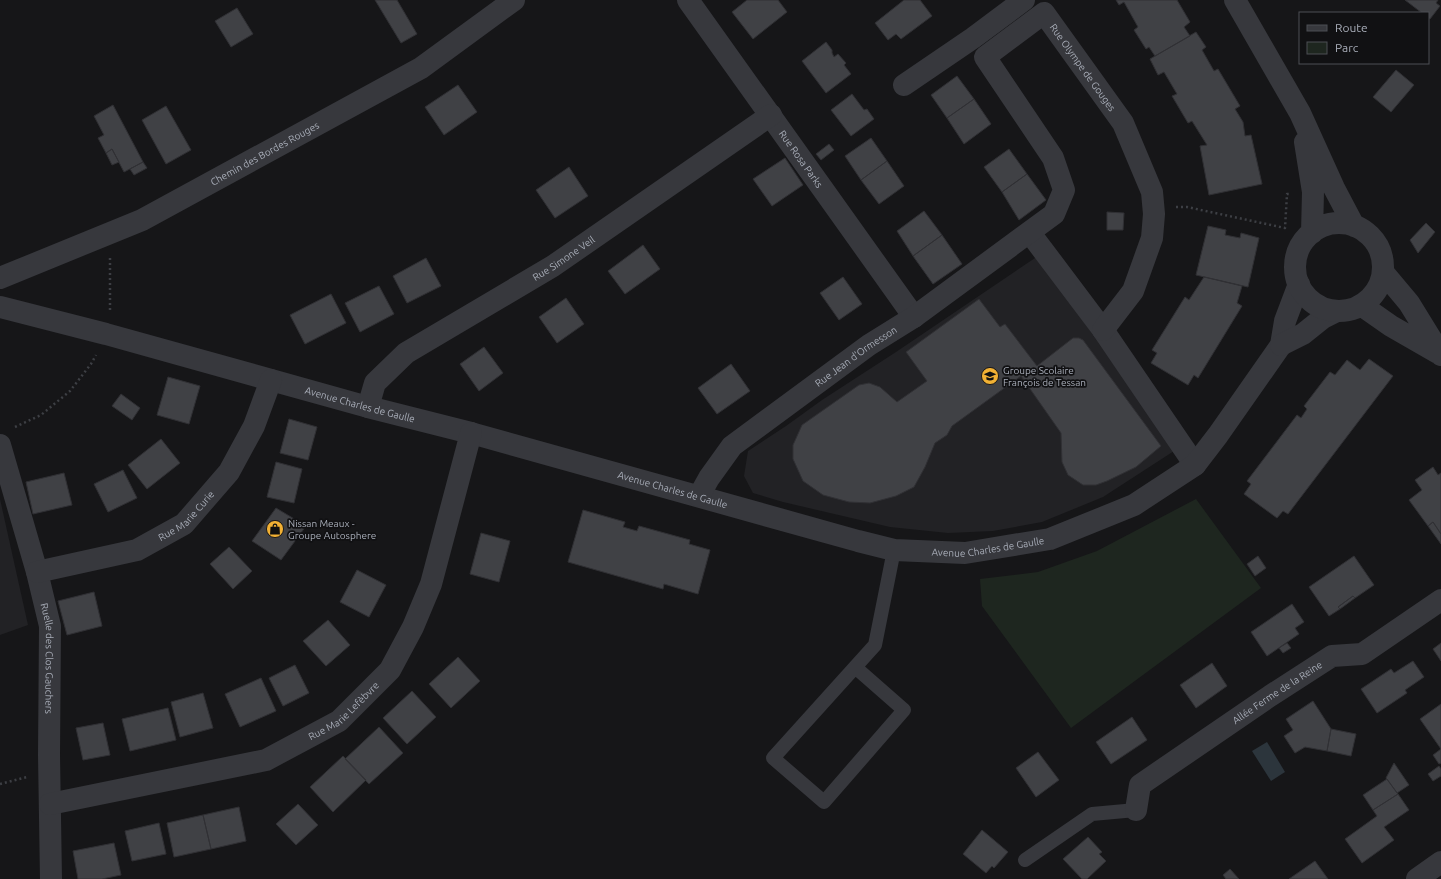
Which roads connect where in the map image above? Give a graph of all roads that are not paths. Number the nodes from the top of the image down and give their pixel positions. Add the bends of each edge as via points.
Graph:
1 (514, 0) edge
2 (1024, 0) edge
3 (1235, 0) edge
4 (693, 2) edge
5 (904, 85) dead end
6 (1300, 113) junction
7 (771, 115) junction
8 (1064, 190) joint
9 (1354, 226) junction
10 (1030, 232) junction
11 (1312, 233) junction
12 (1383, 272) junction
13 (0, 278) edge
14 (1299, 284) junction
15 (1361, 305) junction
16 (0, 307) edge
17 (1337, 311) junction
18 (914, 317) junction
19 (1103, 330) junction
20 (1281, 345) junction
21 (1441, 354) edge
22 (271, 380) junction
23 (368, 407) junction
24 (471, 433) junction
25 (0, 444) edge
26 (1195, 465) junction
27 (699, 496) junction
28 (894, 550) junction
29 (37, 572) junction
30 (1441, 600) edge
31 (855, 667) junction
32 (50, 804) junction
33 (1136, 810) joint
34 (1025, 860) dead end
35 (1441, 862) edge
36 (51, 879) edge
37 (1417, 879) edge

1 - 13 street, Chemin des Bordes Rouges via 421,68 142,220
2 - 5 street
3 - 6 street
4 - 7 street, Rue Rosa Parks
6 - 9 street
6 - 11 street via 1313,192
7 - 18 street, Rue Rosa Parks
7 - 23 street, Rue Simone Veil via 553,266 406,353 375,383
8 - 10 street, Rue Jean d'Ormesson via 1054,214
8 - 19 street, Rue Olympe de Gouges via 1053,158 985,57 1044,13 1123,122 1152,192 1152,238 1133,291
9 - 11 street via 1332,224
9 - 12 street via 1367,233 1377,244
10 - 18 street, Rue Jean d'Ormesson
10 - 19 street
11 - 14 street via 1298,251 1296,273
12 - 15 street via 1372,297
12 - 21 street via 1409,303
14 - 17 street via 1314,303 1325,309
14 - 20 street, Avenue Charles de Gaulle via 1285,321
15 - 17 street
15 - 21 street via 1391,326
16 - 22 street, Avenue Charles de Gaulle
17 - 20 street, Avenue Charles de Gaulle via 1323,318 1303,334
18 - 27 street, Rue Jean d'Ormesson via 869,345 732,446
19 - 26 street
20 - 26 street, Avenue Charles de Gaulle
22 - 23 street, Avenue Charles de Gaulle
22 - 29 street, Rue Marie Curie via 254,426 229,472 184,524 137,550
23 - 24 street, Avenue Charles de Gaulle
24 - 27 street, Avenue Charles de Gaulle
24 - 32 street, Rue Marie Lefèbvre via 431,584 413,627 390,670 339,721 266,760
25 - 29 street, Ruelle des Clos Gauchers
26 - 28 street, Avenue Charles de Gaulle via 1134,506 1050,540 966,553
27 - 28 street, Avenue Charles de Gaulle
28 - 31 lane via 875,645
29 - 32 street, Ruelle des Clos Gauchers via 50,626
30 - 33 street, Allée Ferme de la Reine via 1362,654 1332,656 1140,784
31 - 31 lane via 904,710 824,802 773,758
32 - 36 street, Ruelle des Clos Gauchers
33 - 34 lane via 1092,814
35 - 37 street

